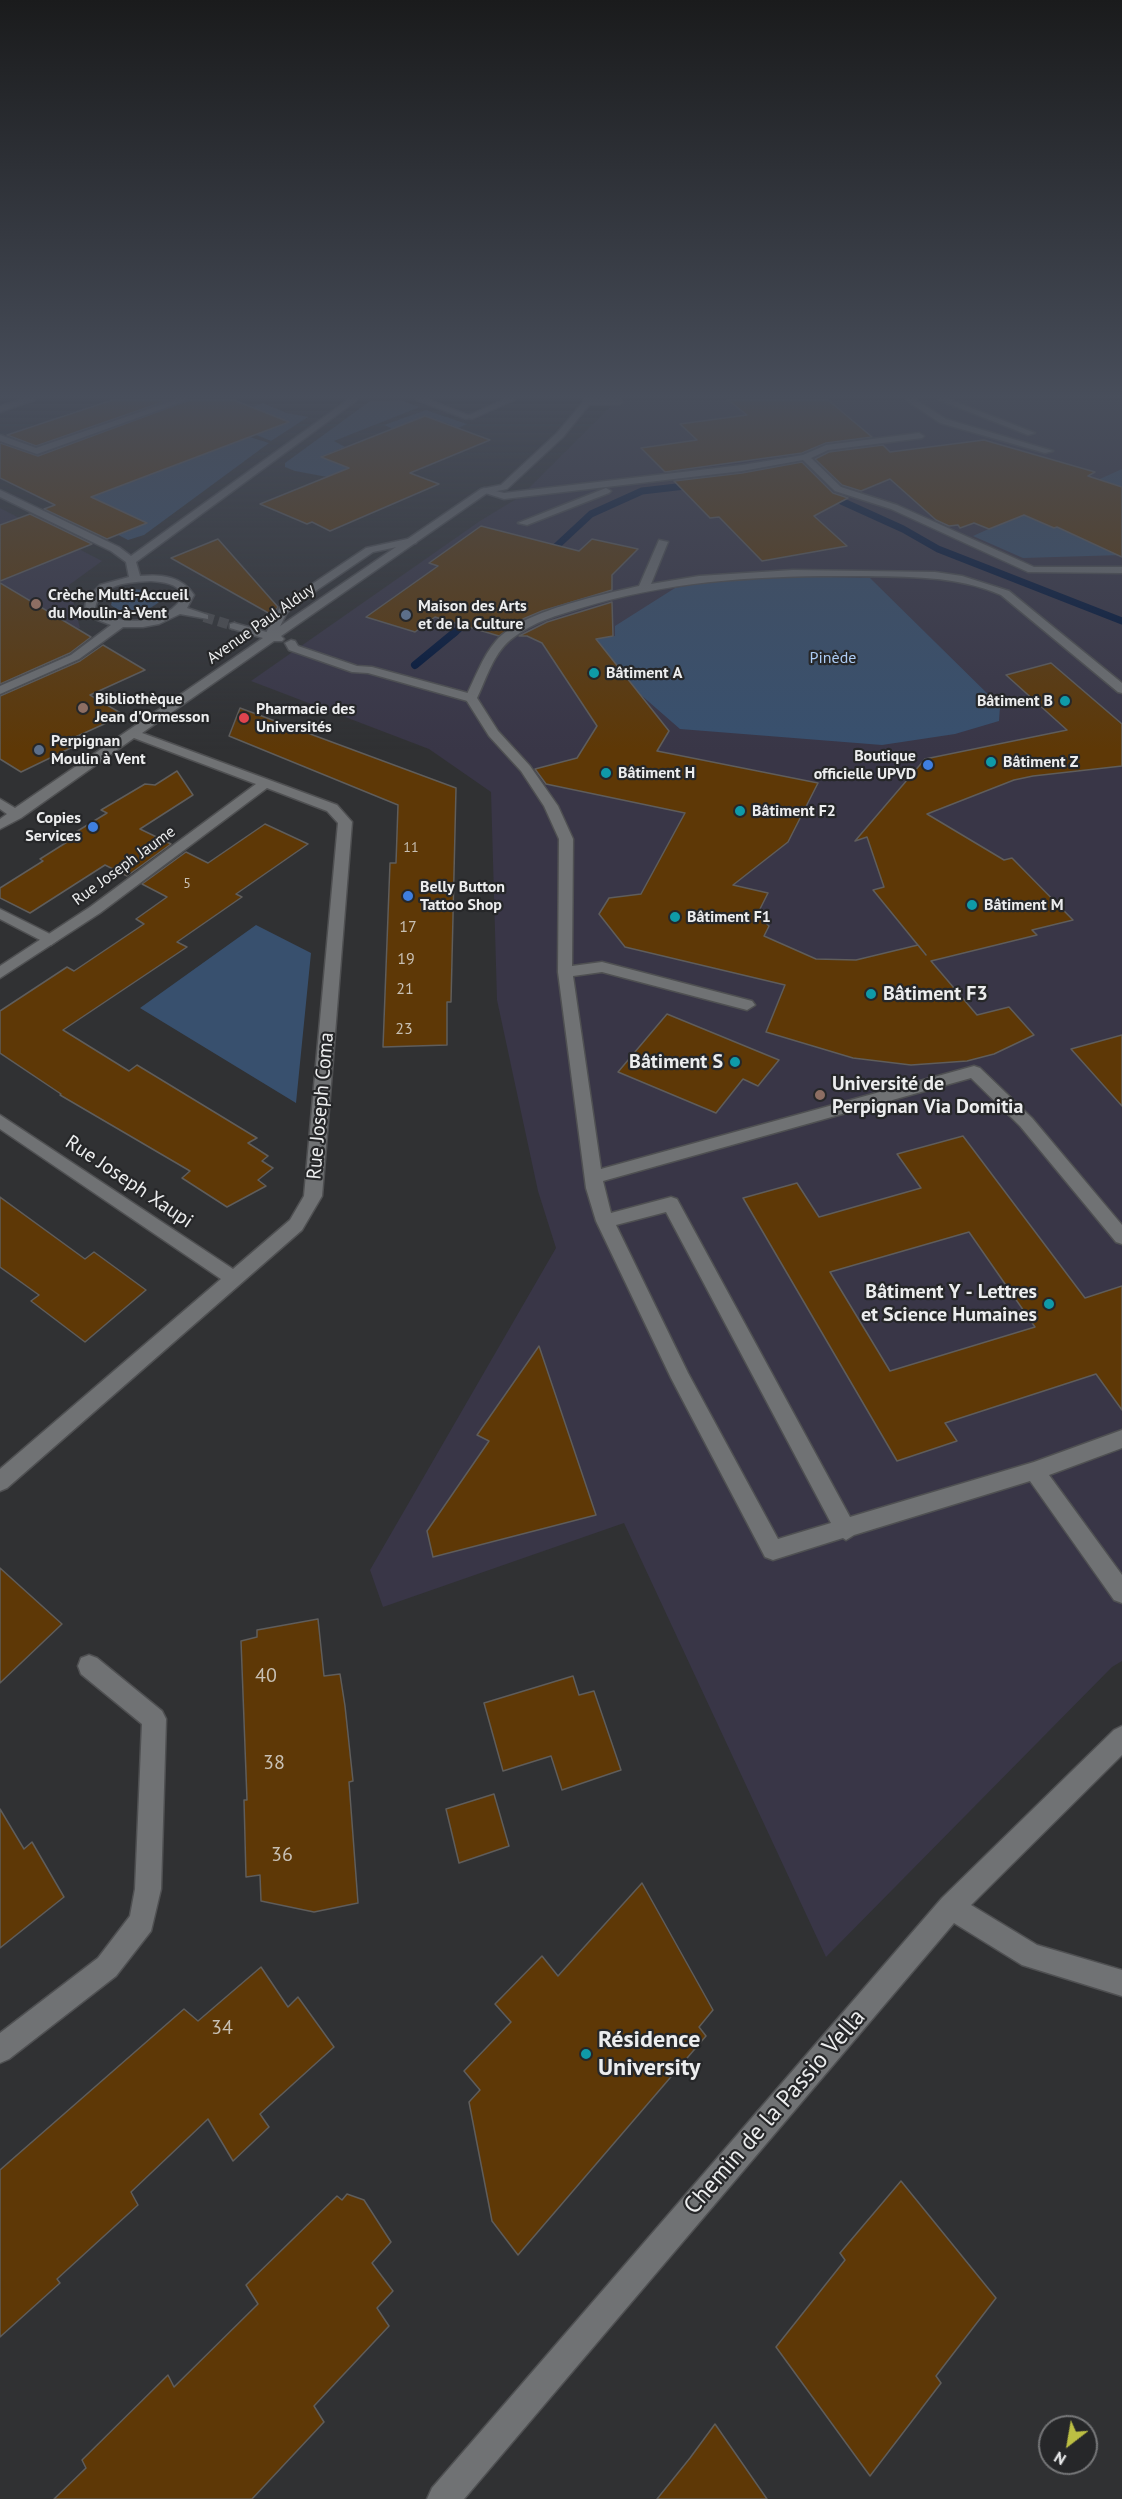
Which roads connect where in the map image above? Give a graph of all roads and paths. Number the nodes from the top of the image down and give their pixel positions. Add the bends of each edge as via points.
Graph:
1 (48, 517) edge
2 (192, 517) edge
3 (447, 517) edge
4 (540, 517) edge
5 (915, 517) edge
6 (523, 523) dead end
7 (412, 541) junction
8 (663, 542) dead end
9 (131, 561) junction
10 (1122, 570) edge
11 (135, 579) junction
12 (644, 588) junction
13 (180, 610) junction
14 (204, 617) tunnel mouth
15 (119, 624) junction
16 (234, 626) tunnel mouth
17 (270, 637) junction
18 (1122, 689) edge
19 (0, 690) edge
20 (471, 698) junction
21 (133, 734) junction
22 (266, 783) junction
23 (0, 803) edge
24 (16, 815) junction
25 (0, 825) edge
26 (0, 913) edge
27 (51, 940) junction
28 (565, 972) junction
29 (0, 973) edge
30 (747, 1005) dead end
31 (0, 1121) edge
32 (594, 1177) junction
33 (605, 1221) junction
34 (1122, 1237) edge
35 (235, 1279) junction
36 (1122, 1439) edge
37 (1034, 1471) junction
38 (0, 1482) edge
39 (846, 1530) junction
40 (1122, 1593) edge
41 (89, 1666) dead end
42 (1122, 1738) edge
43 (951, 1906) junction
44 (1122, 1983) edge
45 (0, 2050) edge
46 (443, 2499) edge

1 - 9 street
2 - 9 street
3 - 7 street, Avenue Paul Alduy
4 - 6 street
5 - 10 street via 1032,570
7 - 17 street, Avenue Paul Alduy
7 - 17 street via 370,550 288,605
8 - 12 street
9 - 11 street
11 - 13 street via 166,579 186,588 187,603
11 - 15 street via 105,587 89,601 94,616
12 - 18 street via 747,575 962,578 1005,593
12 - 20 street via 594,599 535,621 505,638 491,656
13 - 14 street
13 - 15 street via 153,622
15 - 19 street via 75,657
16 - 17 street
17 - 20 street via 356,670 368,669
17 - 21 street, Avenue Paul Alduy
20 - 28 street via 493,733 551,806 566,839
21 - 22 street, Rue Joseph Coma
21 - 24 street, Avenue Paul Alduy
22 - 27 street, Rue Joseph Jaume
22 - 35 street, Rue Joseph Coma via 332,808 345,822 313,1196 296,1225
23 - 24 street
24 - 25 street, Avenue Paul Alduy
26 - 27 street
27 - 29 street, Rue Joseph Jaume
28 - 30 street via 602,967
28 - 32 street
31 - 35 street, Rue Joseph Xaupi
32 - 33 street
32 - 34 street via 974,1072 1026,1122
33 - 39 street via 671,1204
33 - 39 street via 681,1378 773,1550
35 - 38 street, Rue Joseph Coma
36 - 37 street
37 - 39 street
37 - 40 street
41 - 45 street via 154,1719 148,1889 142,1922 107,1967
42 - 43 street, Chemin de la Passio Vella
43 - 44 street via 1031,1956
43 - 46 street, Chemin de la Passio Vella

